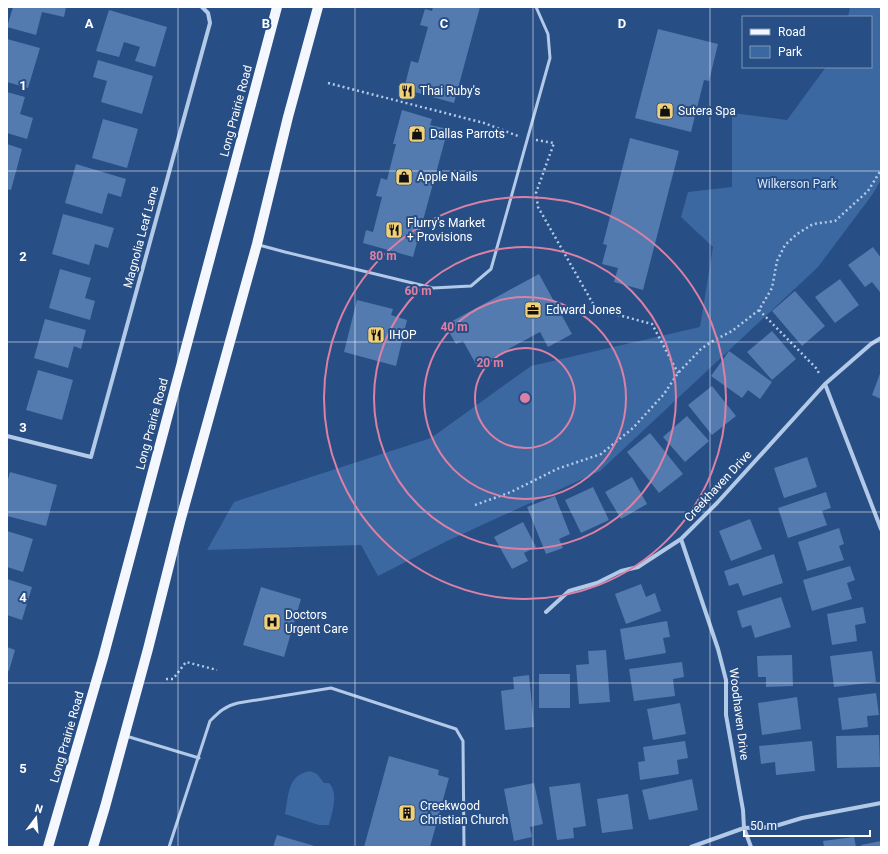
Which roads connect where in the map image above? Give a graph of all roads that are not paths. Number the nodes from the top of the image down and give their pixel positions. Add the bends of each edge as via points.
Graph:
1 (202, 7) edge
2 (277, 7) edge
3 (318, 7) edge
4 (536, 7) edge
5 (257, 244) junction
6 (881, 338) edge
7 (825, 384) junction
8 (7, 436) edge
9 (881, 529) edge
10 (681, 539) junction
11 (546, 612) dead end
12 (124, 736) junction
13 (199, 758) junction
14 (881, 803) edge
15 (744, 828) junction
16 (48, 847) edge
17 (93, 847) edge
18 (169, 847) edge
19 (464, 847) edge
20 (691, 847) edge
21 (751, 847) edge

1 - 8 street, Magnolia Leaf Lane via 208,13 210,23 91,457
2 - 16 main road, Long Prairie Road via 103,658
3 - 5 main road
4 - 5 lane via 548,34 550,58 491,269 471,286 433,288
5 - 12 main road
6 - 7 street, Creekhaven Drive
7 - 9 street
7 - 10 street, Creekhaven Drive
10 - 11 street, Creekhaven Drive via 638,567 620,571 597,583 569,591
10 - 15 street, Woodhaven Drive via 726,680 726,715
12 - 13 lane
12 - 17 main road
13 - 18 lane
13 - 19 lane via 210,721 228,706 331,688 456,729 463,740
14 - 15 street via 802,818 772,827
15 - 20 street
15 - 21 street, Woodhaven Drive

